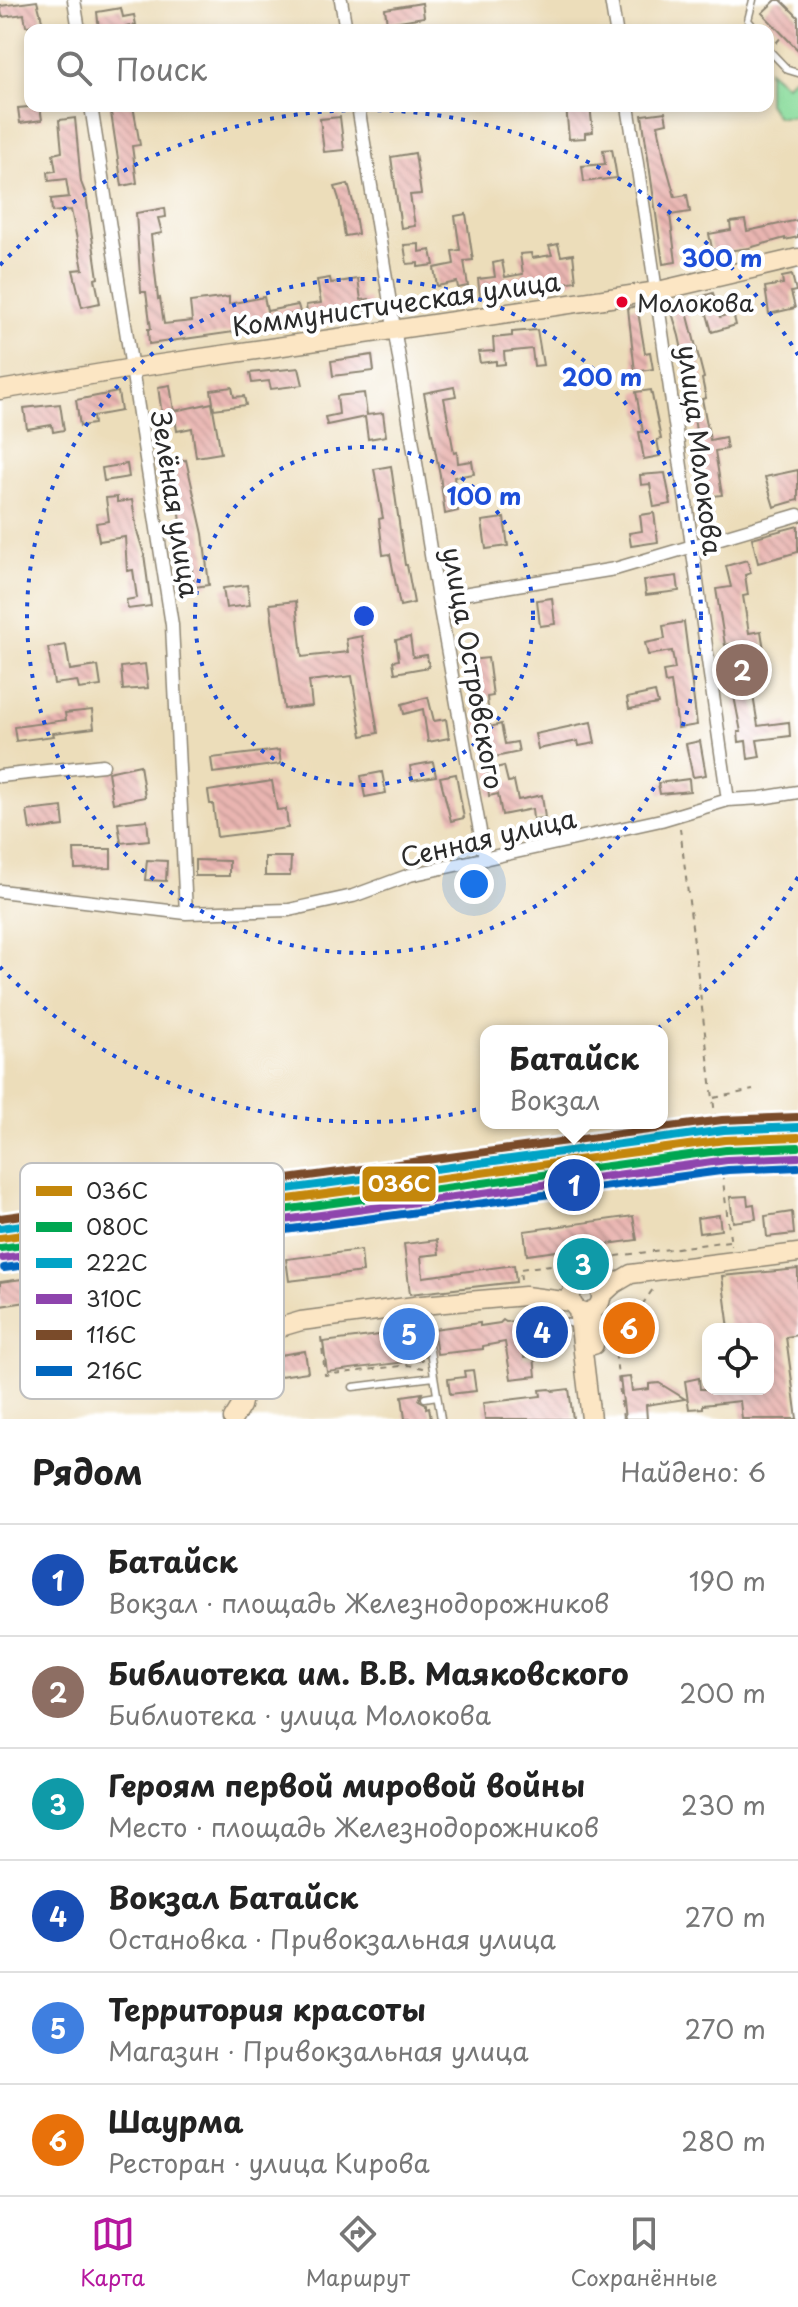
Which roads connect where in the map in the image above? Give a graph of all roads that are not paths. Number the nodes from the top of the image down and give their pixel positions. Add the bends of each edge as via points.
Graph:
1 (74, 0) edge
2 (341, 0) edge
3 (611, 0) edge
4 (753, 0) edge
5 (78, 24) edge
6 (345, 24) edge
7 (615, 24) edge
8 (751, 24) edge
9 (774, 55) edge
10 (798, 73) edge
11 (92, 112) edge
12 (359, 112) edge
13 (629, 112) edge
14 (798, 258) edge
15 (658, 291) junction
16 (396, 330) junction
17 (133, 368) junction
18 (0, 390) edge
19 (798, 515) edge
20 (691, 546) junction
21 (438, 598) junction
22 (103, 765) dead end
23 (0, 776) edge
24 (798, 792) edge
25 (728, 800) junction
26 (485, 859) junction
27 (0, 891) edge
28 (186, 913) junction
29 (798, 1253) edge
30 (422, 1305) junction
31 (586, 1312) junction
32 (284, 1326) edge
33 (434, 1377) junction
34 (353, 1387) dead end
35 (437, 1396) junction
36 (425, 1398) dead end
37 (243, 1399) edge
38 (233, 1419) edge
39 (441, 1419) edge
40 (591, 1419) edge
41 (603, 1419) edge

1 - 5 street
2 - 6 street
3 - 7 street
4 - 8 lane
9 - 10 lane
11 - 17 street, Зелёная улица
12 - 16 street, улица Островского
13 - 15 street, улица Молокова
14 - 15 street, Коммунистическая улица
15 - 16 street, Коммунистическая улица
15 - 20 street, улица Молокова
16 - 17 street, Коммунистическая улица
16 - 21 street, улица Островского
17 - 18 street, Коммунистическая улица
17 - 28 street, Зелёная улица via 172,625
19 - 20 street
20 - 21 street via 615,569
20 - 25 street, улица Молокова
21 - 26 street, улица Островского
22 - 23 street
24 - 25 street, Сенная улица
25 - 26 street, Сенная улица
26 - 28 street, Сенная улица via 289,910
27 - 28 street, Сенная улица
29 - 31 street via 631,1274
30 - 31 street via 525,1296
30 - 32 street
30 - 33 lane
31 - 40 street
31 - 41 street
33 - 34 lane
33 - 35 lane
35 - 36 lane
35 - 39 lane
37 - 38 street

